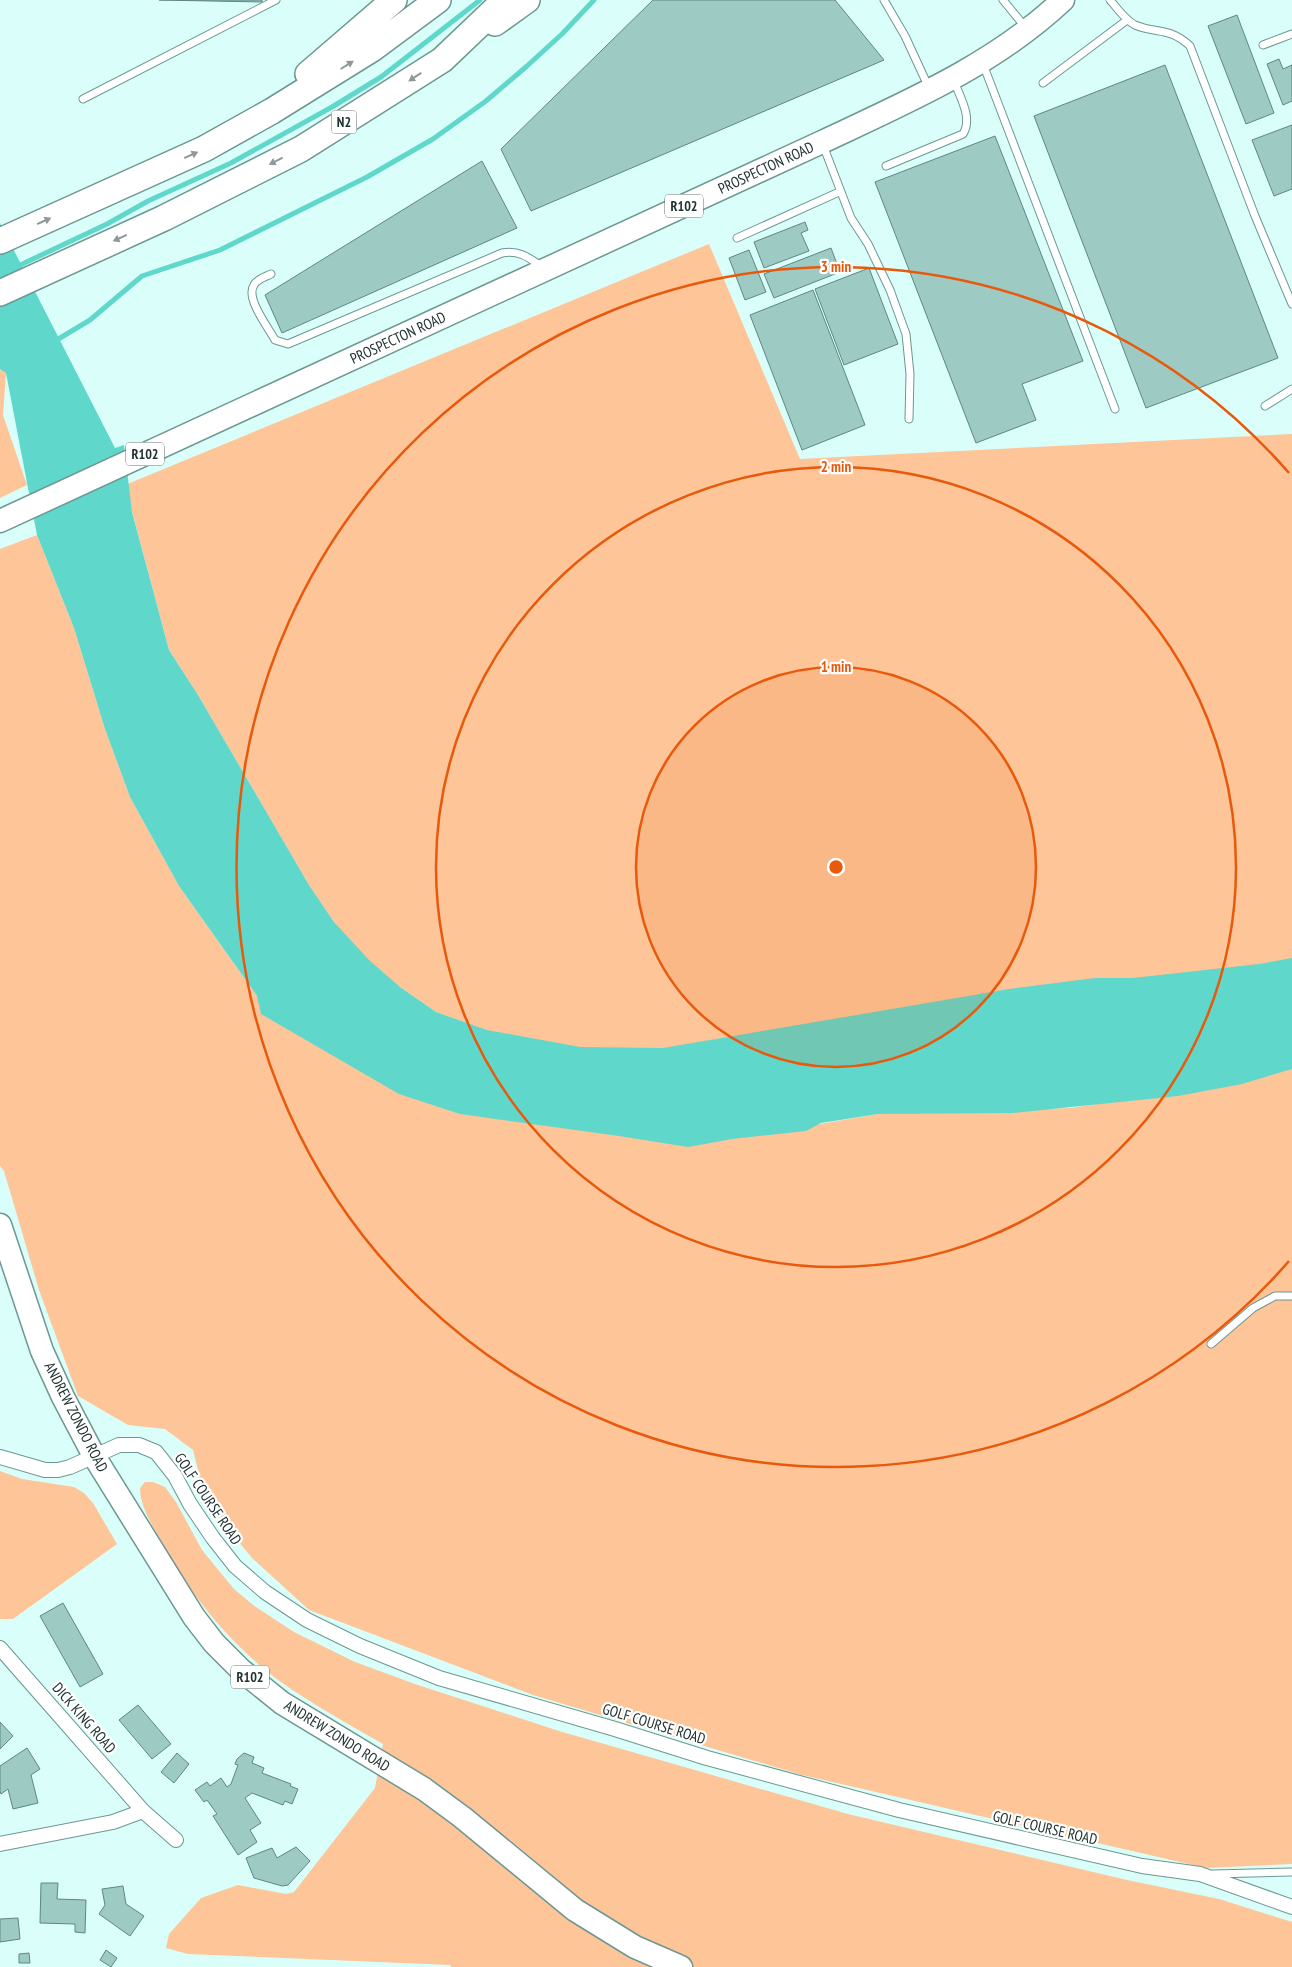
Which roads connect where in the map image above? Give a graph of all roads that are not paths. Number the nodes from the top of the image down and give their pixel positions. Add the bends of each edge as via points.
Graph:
1 (276, 0) edge
2 (394, 0) edge
3 (438, 0) edge
4 (505, 0) edge
5 (527, 0) edge
6 (884, 0) edge
7 (1003, 0) edge
8 (1110, 0) edge
9 (1054, 6) edge
10 (1127, 20) junction
11 (1028, 30) junction
12 (1292, 34) edge
13 (1263, 45) dead end
14 (442, 60) junction
15 (982, 62) junction
16 (953, 78) junction
17 (1044, 83) dead end
18 (930, 90) junction
19 (83, 99) dead end
20 (272, 112) junction
21 (822, 142) junction
22 (886, 166) dead end
23 (840, 192) junction
24 (737, 238) dead end
25 (0, 241) edge
26 (546, 270) junction
27 (270, 274) dead end
28 (0, 293) edge
29 (1292, 304) edge
30 (1292, 388) edge
31 (1265, 406) dead end
32 (1115, 409) dead end
33 (909, 419) dead end
34 (0, 521) edge
35 (0, 1225) edge
36 (1292, 1296) edge
37 (1211, 1344) dead end
38 (94, 1456) junction
39 (0, 1458) edge
40 (0, 1648) edge
41 (142, 1811) junction
42 (176, 1840) dead end
43 (0, 1844) edge
44 (1292, 1872) edge
45 (1200, 1874) junction
46 (1292, 1907) edge
47 (681, 1967) edge

1 - 19 lane
2 - 20 highway via 295,84 281,97
20 -> 3 highway via 372,49
4 - 14 highway, N2
5 - 14 highway
6 - 18 lane
7 - 11 lane
8 - 10 lane
9 - 11 main road, PROSPECTON ROAD / R102
10 - 17 lane
10 - 29 lane via 1170,32 1190,46
11 - 15 main road, PROSPECTON ROAD / R102
12 - 13 lane
14 -> 28 highway, N2 via 301,149 164,218
15 - 16 main road, PROSPECTON ROAD / R102
15 - 32 lane
16 - 18 main road, PROSPECTON ROAD / R102
16 - 22 lane via 968,120 963,134
18 - 21 main road, PROSPECTON ROAD / R102
25 -> 20 highway via 204,149
21 - 23 lane
21 - 26 main road, PROSPECTON ROAD / R102
23 - 24 lane
23 - 33 lane via 850,218 868,244 890,290 906,334 910,374
26 - 27 lane via 519,253 502,253 288,344 275,340 253,302 253,286
26 - 34 main road, PROSPECTON ROAD / R102
30 - 31 lane
35 - 38 main road, ANDREW ZONDO ROAD / R102 via 42,1351
36 - 37 lane via 1275,1296 1253,1308
38 - 39 street, GOLF COURSE ROAD via 70,1467 45,1470
38 - 45 street, GOLF COURSE ROAD via 119,1445 139,1445 156,1452 175,1476 213,1538 235,1566 265,1592 316,1624 360,1646 439,1678 707,1758 899,1810 1142,1866
38 - 47 main road, ANDREW ZONDO ROAD / R102 via 194,1617 214,1644 241,1670 282,1703 462,1817 575,1910 635,1947
40 - 41 street, DICK KING ROAD
41 - 42 street, DICK KING ROAD
41 - 43 street via 113,1822
44 - 45 lane, GOLF COURSE ROAD
45 - 46 street

